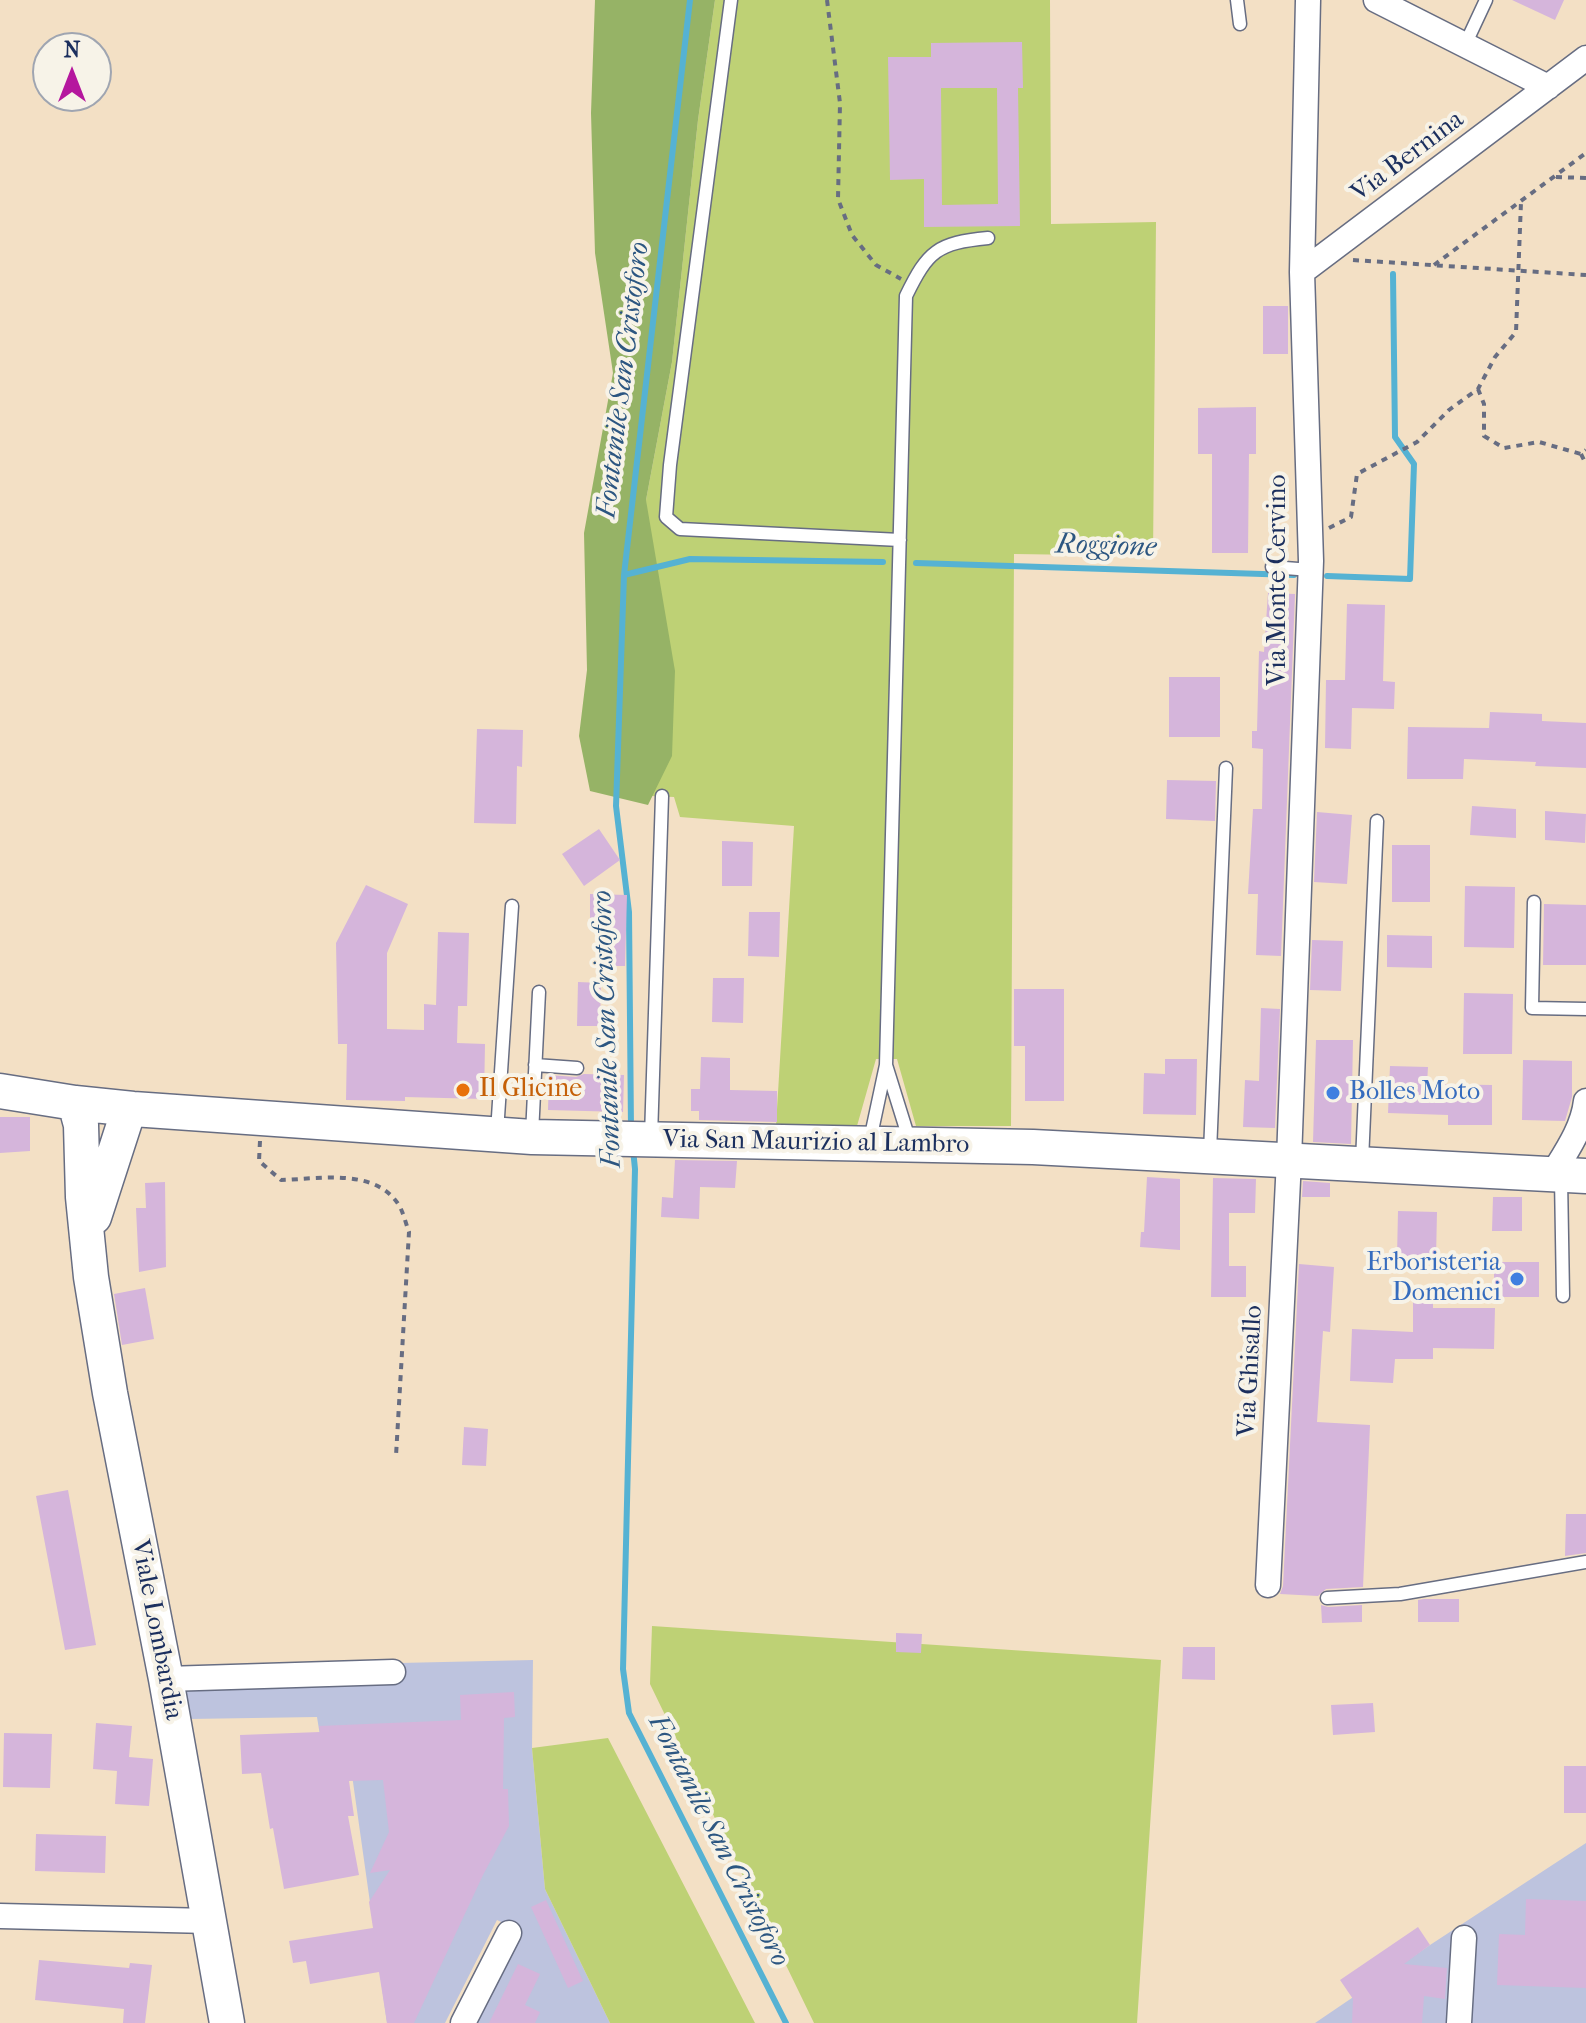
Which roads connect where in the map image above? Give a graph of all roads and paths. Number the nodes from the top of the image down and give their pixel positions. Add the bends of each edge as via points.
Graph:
1 (731, 0) edge
2 (827, 0) edge
3 (1237, 0) edge
4 (1308, 0) edge
5 (1376, 0) edge
6 (1486, 0) edge
7 (1240, 24) dead end
8 (1465, 45) junction
9 (1586, 58) edge
10 (1548, 87) junction
11 (1586, 153) edge
12 (1554, 177) junction
13 (1586, 178) edge
14 (1521, 202) junction
15 (988, 238) dead end
16 (1341, 259) dead end
17 (1434, 265) junction
18 (1519, 271) junction
19 (1302, 272) junction
20 (1586, 275) edge
21 (911, 285) junction
22 (1478, 389) junction
23 (1584, 452) edge
24 (1586, 464) edge
25 (900, 540) junction
26 (1311, 565) junction
27 (1272, 567) dead end
28 (1226, 768) dead end
29 (662, 796) dead end
30 (1377, 821) dead end
31 (1534, 902) dead end
32 (512, 906) dead end
33 (539, 992) dead end
34 (1586, 1009) edge
35 (535, 1065) junction
36 (886, 1065) junction
37 (577, 1068) dead end
38 (0, 1091) edge
39 (75, 1103) junction
40 (129, 1109) junction
41 (1586, 1109) edge
42 (261, 1118) junction
43 (497, 1135) junction
44 (532, 1137) junction
45 (637, 1139) junction
46 (869, 1144) junction
47 (911, 1145) junction
48 (1210, 1156) junction
49 (1289, 1160) junction
50 (1362, 1164) junction
51 (1566, 1175) edge
52 (87, 1237) junction
53 (1563, 1296) dead end
54 (396, 1456) dead end
55 (1586, 1562) edge
56 (1268, 1585) dead end
57 (1327, 1598) dead end
58 (393, 1672) dead end
59 (166, 1679) junction
60 (0, 1916) edge
61 (209, 1921) junction
62 (509, 1933) dead end
63 (1464, 1938) dead end
64 (227, 2023) edge
65 (463, 2023) edge
66 (1459, 2023) edge

1 - 25 lane via 666,517 680,529
2 - 21 path via 840,103 838,199 852,235 876,265
3 - 7 lane
4 - 19 street, Via Monte Cervino
5 - 8 street
6 - 8 lane
8 - 10 street
9 - 10 street, Via Bernina
10 - 19 street, Via Bernina
11 - 12 path
12 - 13 path
12 - 14 path
14 - 17 path
14 - 18 path
15 - 21 lane via 935,250
16 - 17 path
17 - 18 path
18 - 20 path
18 - 22 path via 1516,332
19 - 26 street, Via Monte Cervino
21 - 25 lane via 906,296
22 - 23 path via 1484,404 1484,436 1504,448 1539,442
22 - 26 path via 1417,442 1357,474 1351,517 1320,532 1320,553
23 - 24 path
25 - 36 lane
26 - 27 lane
26 - 49 street, Via Monte Cervino
28 - 48 lane
29 - 45 lane
30 - 50 lane
31 - 34 lane via 1532,1008
32 - 43 lane
33 - 35 lane
35 - 37 lane
35 - 44 lane
36 - 46 lane
36 - 47 lane
38 - 39 main road, Via San Maurizio al Lambro
39 - 40 main road, Via San Maurizio al Lambro
39 - 52 main road, Viale Lombardia via 81,1125
40 - 42 main road, Via San Maurizio al Lambro
40 - 52 main road, Viale Lombardia
41 - 51 street via 1570,1146
42 - 43 main road, Via San Maurizio al Lambro
42 - 54 path via 259,1161 281,1180 361,1179 384,1189 400,1207 409,1232
43 - 44 main road, Via San Maurizio al Lambro
44 - 45 main road, Via San Maurizio al Lambro
45 - 46 main road, Via San Maurizio al Lambro
46 - 47 main road, Via San Maurizio al Lambro
47 - 48 main road, Via San Maurizio al Lambro
48 - 49 main road, Via San Maurizio al Lambro
49 - 50 main road, Via San Maurizio al Lambro
49 - 56 street, Via Ghisallo
50 - 51 main road, Via San Maurizio al Lambro
51 - 53 lane
52 - 59 main road, Viale Lombardia via 110,1393
55 - 57 lane via 1400,1594
58 - 59 street
59 - 61 main road, Viale Lombardia
60 - 61 street
61 - 64 main road, Viale Lombardia
62 - 65 street
63 - 66 street

